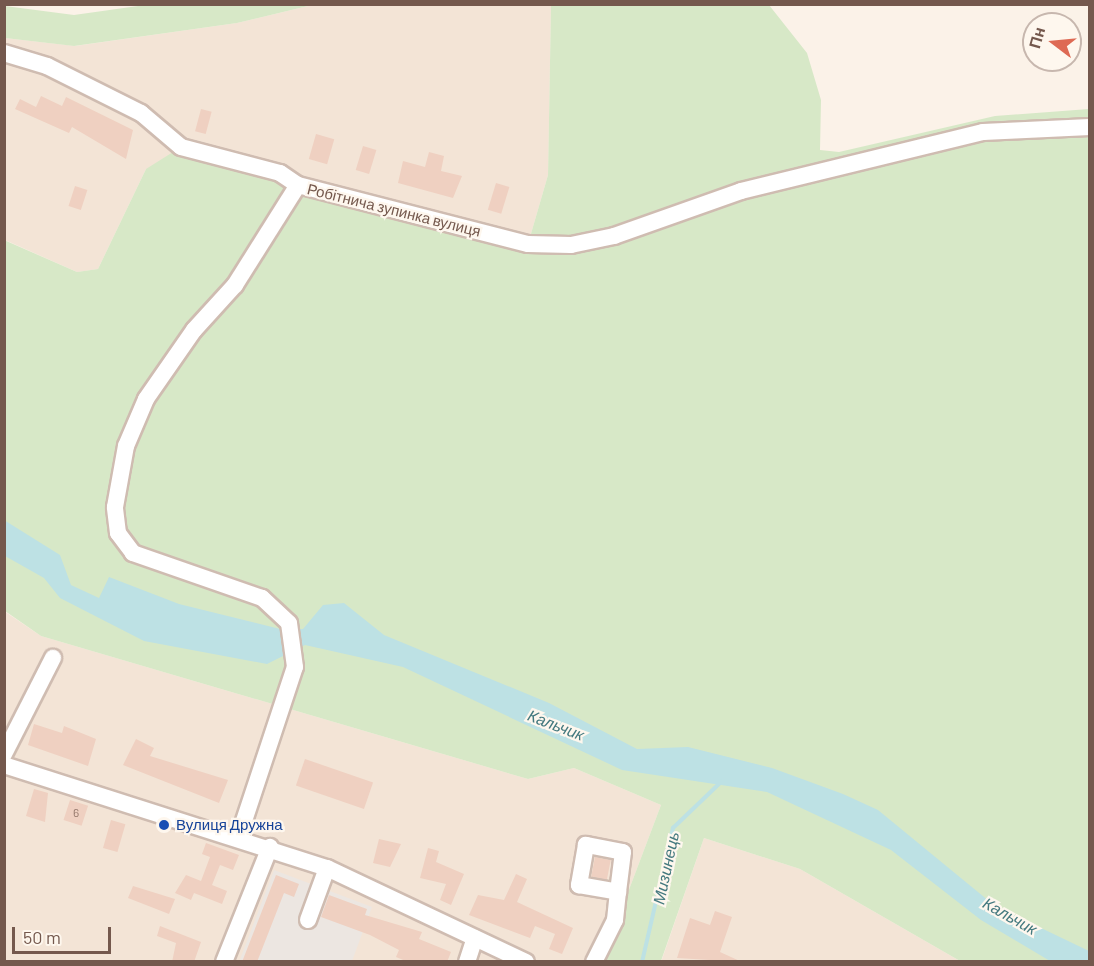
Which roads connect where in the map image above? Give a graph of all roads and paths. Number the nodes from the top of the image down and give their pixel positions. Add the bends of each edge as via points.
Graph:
1 (4, 53) edge
2 (1089, 127) edge
3 (298, 185) junction
4 (52, 658) dead end
5 (4, 754) edge
6 (4, 765) edge
7 (239, 836) junction
8 (270, 847) junction
9 (327, 868) junction
10 (618, 892) dead end
11 (308, 920) dead end
12 (475, 938) junction
13 (224, 962) edge
14 (467, 962) edge
15 (526, 962) edge
16 (594, 962) edge

1 - 3 street, Робітнича зупинка вулиця via 47,66 141,113 181,147 280,172
2 - 3 street, Робітнича зупинка вулиця via 983,132 741,191 614,236 571,245 528,244
3 - 7 street via 235,285 194,330 146,399 126,446 115,507 118,533 133,553 262,598 288,623 295,667
4 - 5 street
6 - 7 street
7 - 8 street
8 - 9 street
8 - 13 street
9 - 11 street
9 - 12 street
10 - 16 street via 615,920
12 - 14 street
12 - 15 street

